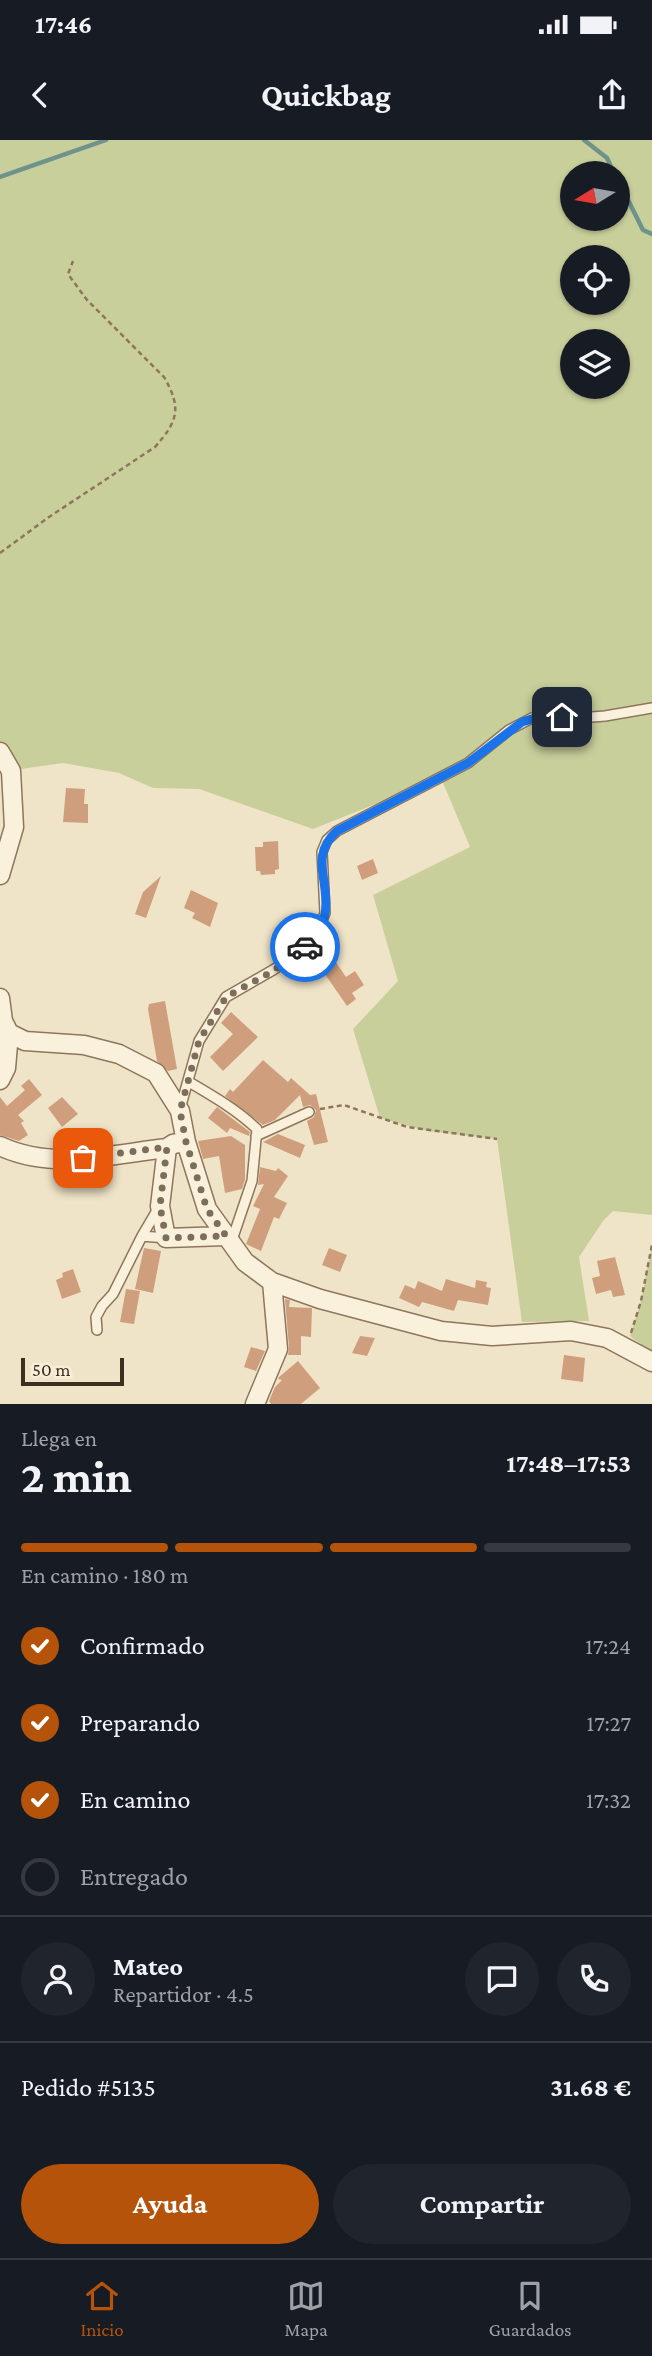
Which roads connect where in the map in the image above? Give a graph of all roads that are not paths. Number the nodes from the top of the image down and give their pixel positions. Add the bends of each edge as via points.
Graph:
1 (652, 708) edge
2 (0, 752) edge
3 (0, 875) edge
4 (0, 998) edge
5 (9, 1033) junction
6 (0, 1080) edge
7 (189, 1082) junction
8 (180, 1111) junction
9 (309, 1112) road end
10 (256, 1136) junction
11 (186, 1142) junction
12 (0, 1146) edge
13 (167, 1147) junction
14 (160, 1206) junction
15 (142, 1236) junction
16 (166, 1238) junction
17 (229, 1239) junction
18 (272, 1282) junction
19 (97, 1330) dead end
20 (652, 1362) edge
21 (255, 1404) edge

1 - 7 lane via 605,716 532,718 468,763 337,831 322,852 325,913 318,932 302,951 226,997 199,1041
2 - 3 street via 11,771 14,827
4 - 5 street
5 - 6 street via 6,1068
5 - 8 street via 25,1041 84,1045 119,1054 156,1073
7 - 8 lane
7 - 10 lane via 239,1111 257,1129
8 - 11 street
9 - 10 lane
10 - 17 lane via 252,1181
11 - 13 street
11 - 17 street via 207,1209
12 - 13 street via 55,1160
13 - 14 street
14 - 15 lane
14 - 16 street
15 - 16 lane
15 - 19 lane via 96,1317
16 - 17 street
17 - 18 street via 245,1262
18 - 20 street via 441,1331 492,1336 571,1331 607,1338
18 - 21 street via 278,1349

